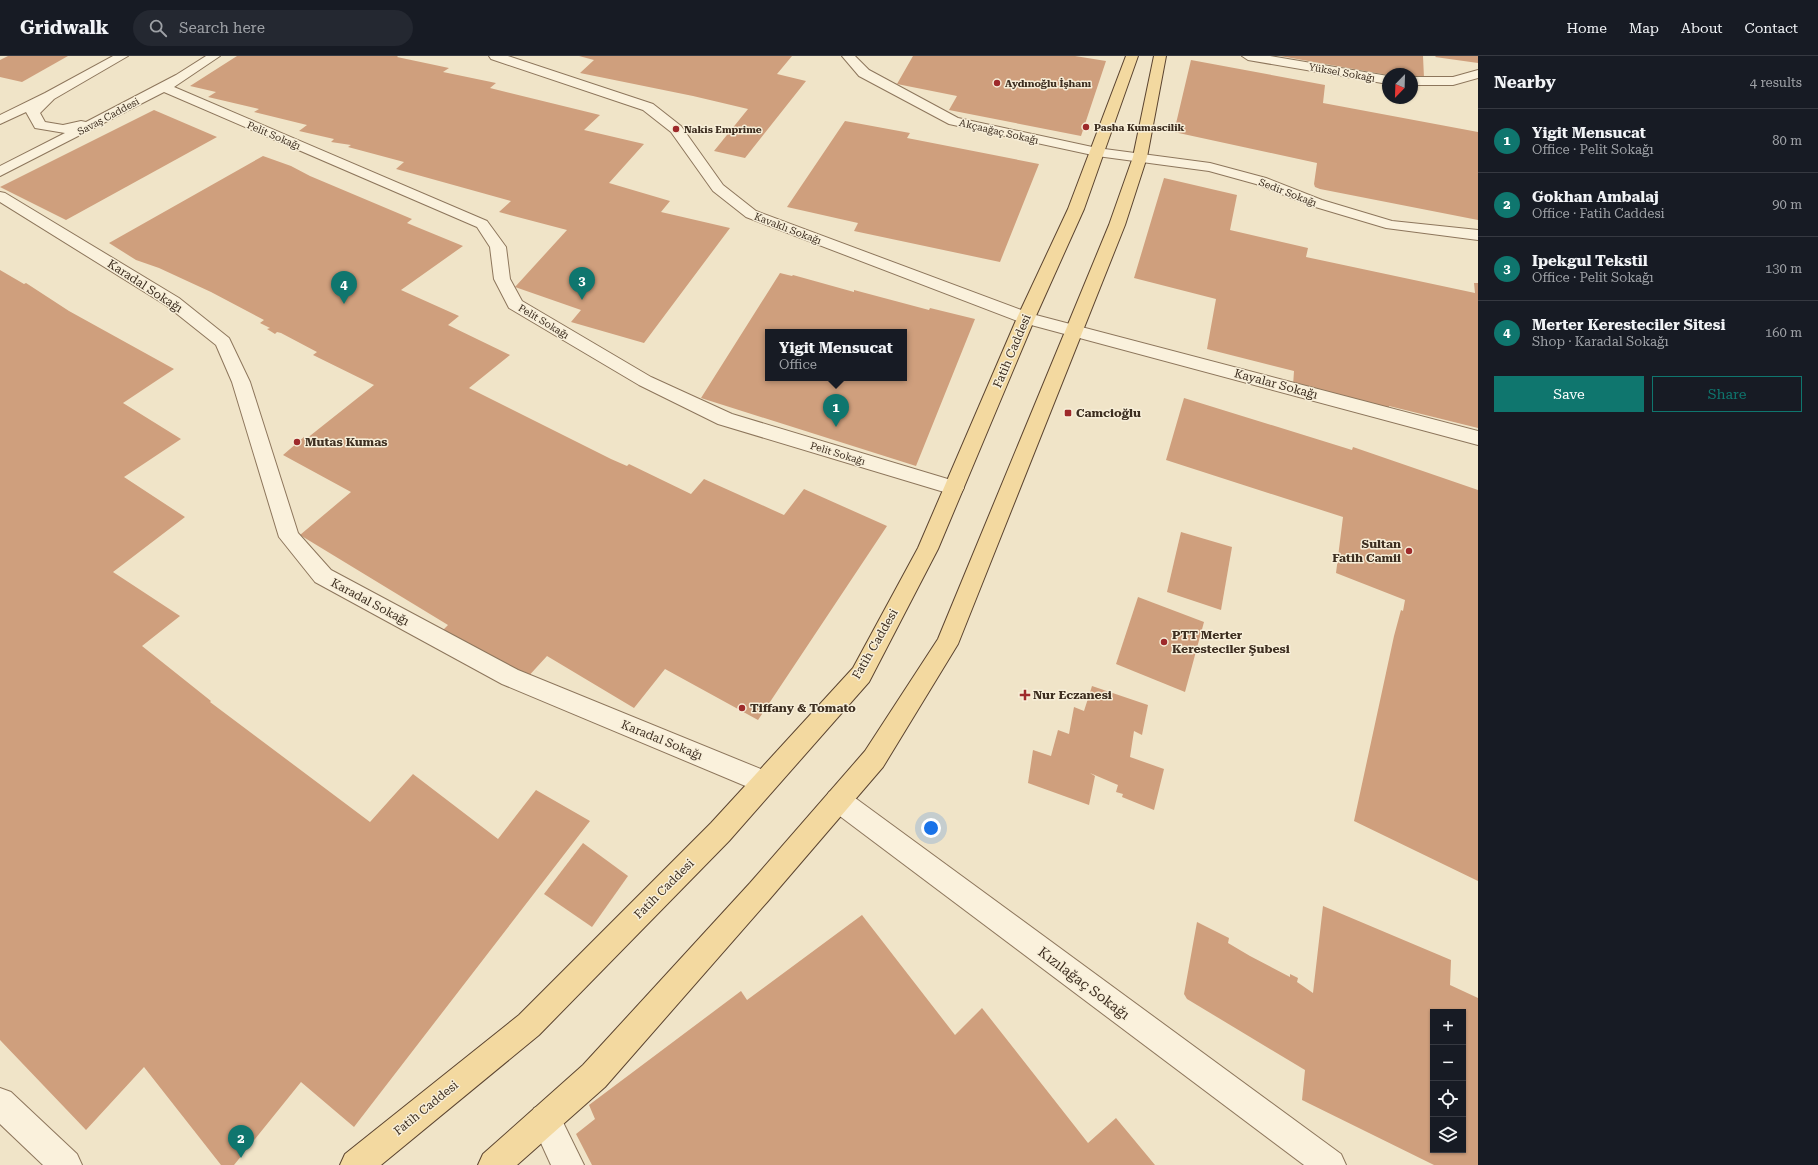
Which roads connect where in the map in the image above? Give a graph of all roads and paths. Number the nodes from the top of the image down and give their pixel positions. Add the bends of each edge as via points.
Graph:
1 (122, 56) edge
2 (495, 56) edge
3 (848, 56) edge
4 (1132, 56) edge
5 (1160, 56) edge
6 (1248, 56) edge
7 (207, 58) edge
8 (1478, 74) edge
9 (1382, 79) edge
10 (1418, 81) edge
11 (163, 87) junction
12 (50, 96) junction
13 (103, 119) junction
14 (0, 120) edge
15 (1097, 152) junction
16 (1140, 157) junction
17 (0, 172) edge
18 (0, 196) edge
19 (1478, 235) edge
20 (1026, 318) junction
21 (1074, 331) junction
22 (1478, 438) edge
23 (954, 488) junction
24 (764, 782) junction
25 (838, 800) junction
26 (0, 1103) edge
27 (546, 1119) junction
28 (66, 1165) edge
29 (356, 1165) edge
30 (494, 1165) edge
31 (568, 1165) edge
32 (1330, 1165) edge

1 - 12 street
2 - 20 street, Kavaklı Sokağı via 648,108 676,129 718,188 751,214
3 - 15 street, Akçaağaç Sokağı via 864,73 954,120
4 - 15 main road, Fatih Caddesi
5 - 16 main road
6 - 9 street, Yüksel Sokağı
7 - 11 street, Savaş Caddesi
8 - 10 street via 1453,81
11 - 13 street, Savaş Caddesi
11 - 23 street, Pelit Sokağı via 482,224 498,247 502,279 515,304 645,381 726,419
12 - 13 street via 33,112 40,125 64,129
12 - 14 street
13 - 17 street, Savaş Caddesi
15 - 16 street, Sedir Sokağı
15 - 20 main road, Fatih Caddesi via 1076,209
16 - 19 street, Sedir Sokağı via 1210,167 1391,225
16 - 21 main road via 1117,225
18 - 24 street, Karadal Sokağı via 173,302 223,342 241,382 289,537 323,576 510,677
20 - 21 street, Kavaklı Sokağı
20 - 23 main road, Fatih Caddesi
21 - 22 street, Kayalar Sokağı
21 - 25 main road via 947,644 874,759
23 - 24 main road, Fatih Caddesi via 928,549 860,675
24 - 29 main road, Fatih Caddesi via 720,832 529,1025
25 - 27 main road via 594,1076
25 - 32 street, Kızılağaç Sokağı
26 - 28 street
27 - 30 main road
27 - 31 street

